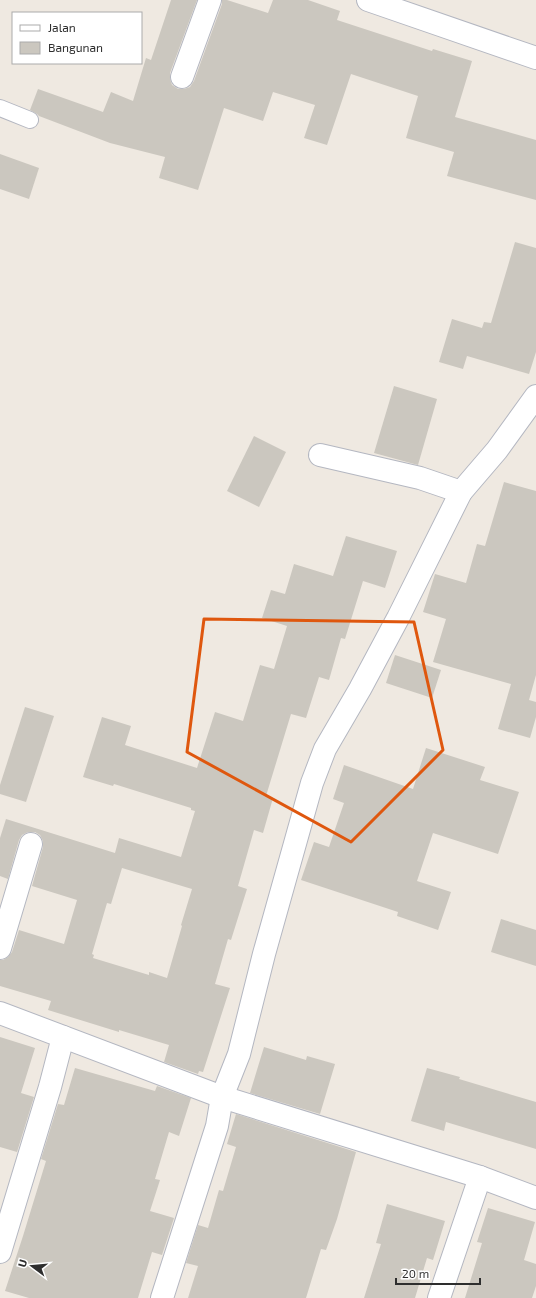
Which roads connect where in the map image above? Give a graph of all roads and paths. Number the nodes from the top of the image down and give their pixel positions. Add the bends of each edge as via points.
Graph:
1 (210, 0) edge
2 (368, 0) edge
3 (536, 58) edge
4 (182, 77) dead end
5 (0, 108) edge
6 (30, 120) dead end
7 (536, 396) edge
8 (320, 455) dead end
9 (461, 492) junction
10 (31, 844) dead end
11 (0, 948) edge
12 (0, 1013) edge
13 (63, 1037) junction
14 (222, 1097) junction
15 (480, 1177) junction
16 (536, 1198) edge
17 (0, 1252) edge
18 (162, 1298) edge
19 (439, 1298) edge

1 - 4 street
2 - 3 street
5 - 6 lane
7 - 9 street via 497,450
8 - 9 street via 420,478
9 - 14 street via 398,618 325,749 312,783 266,946 239,1054
10 - 11 street
12 - 13 street
13 - 14 street
13 - 17 street
14 - 15 street
14 - 18 street via 217,1126
15 - 16 street
15 - 19 street

